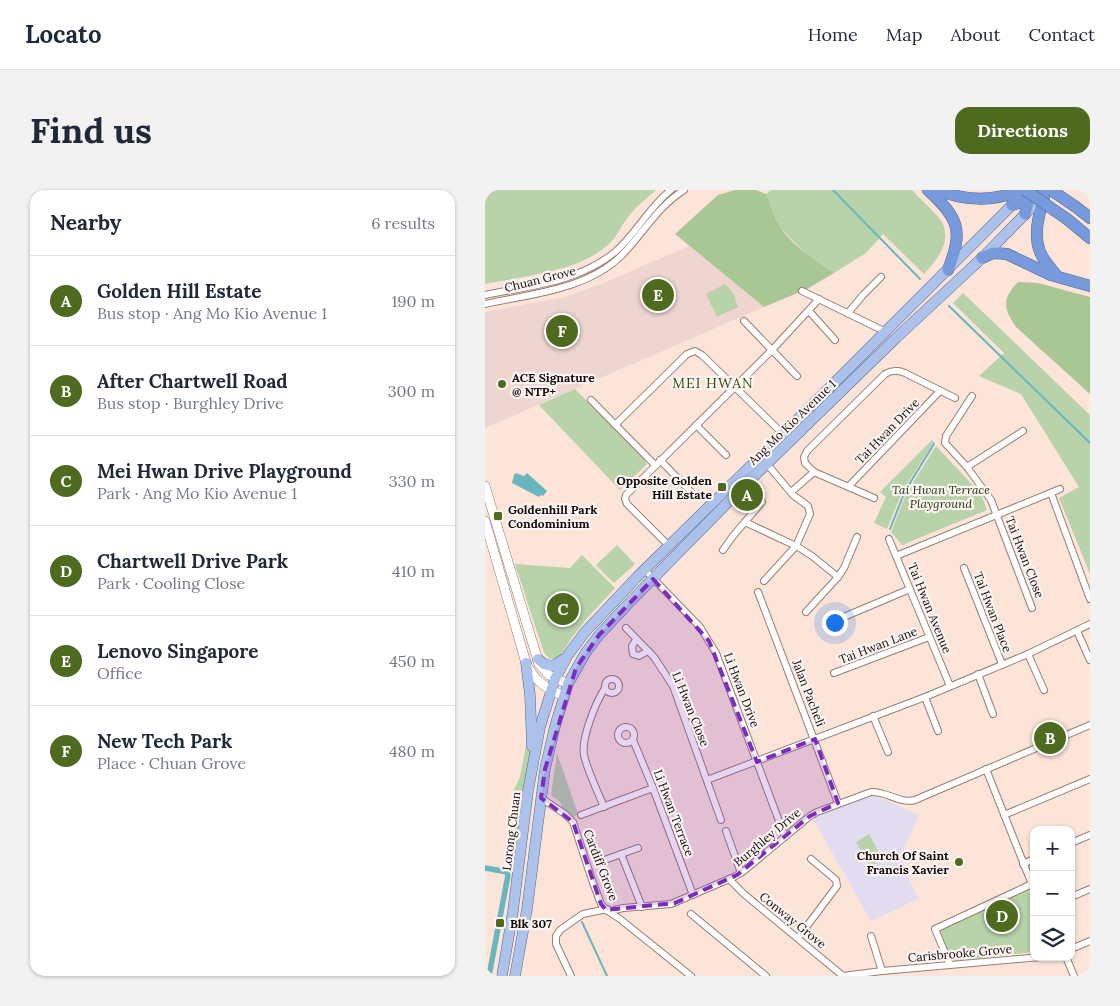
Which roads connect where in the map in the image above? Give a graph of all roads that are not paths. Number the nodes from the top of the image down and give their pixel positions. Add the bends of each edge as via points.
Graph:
1 (671, 190) edge
2 (684, 190) edge
3 (928, 190) edge
4 (938, 190) edge
5 (1021, 190) edge
6 (1049, 191) edge
7 (1028, 192) edge
8 (1012, 205) joint
9 (1025, 214) junction
10 (1090, 218) edge
11 (1090, 238) edge
12 (982, 258) junction
13 (948, 270) junction
14 (881, 277) dead end
15 (1059, 277) junction
16 (1090, 286) edge
17 (802, 291) dead end
18 (485, 295) edge
19 (819, 299) junction
20 (485, 304) edge
21 (809, 311) junction
22 (848, 313) junction
23 (744, 321) dead end
24 (886, 332) junction
25 (835, 340) dead end
26 (772, 350) junction
27 (797, 376) dead end
28 (735, 387) junction
29 (940, 391) junction
30 (972, 396) dead end
31 (955, 398) dead end
32 (591, 400) dead end
33 (615, 424) junction
34 (696, 425) junction
35 (1023, 431) dead end
36 (783, 434) junction
37 (726, 455) dead end
38 (657, 462) junction
39 (767, 464) junction
40 (967, 467) junction
41 (814, 472) junction
42 (485, 486) edge
43 (849, 486) junction
44 (1060, 489) dead end
45 (691, 492) dead end
46 (791, 492) junction
47 (1051, 493) junction
48 (874, 498) dead end
49 (762, 502) dead end
50 (489, 511) edge
51 (996, 514) junction
52 (485, 521) edge
53 (745, 522) junction
54 (857, 537) dead end
55 (889, 538) dead end
56 (669, 546) junction
57 (796, 546) junction
58 (723, 550) dead end
59 (896, 556) junction
60 (964, 568) dead end
61 (645, 570) junction
62 (513, 576) junction
63 (838, 578) junction
64 (653, 579) junction
65 (503, 581) junction
66 (764, 581) dead end
67 (910, 589) junction
68 (758, 592) dead end
69 (1090, 599) edge
70 (1032, 608) dead end
71 (806, 612) dead end
72 (846, 616) dead end
73 (1090, 624) edge
74 (626, 628) dead end
75 (1077, 631) junction
76 (929, 637) junction
77 (636, 640) junction
78 (648, 651) junction
79 (1028, 654) junction
80 (568, 655) junction
81 (538, 659) junction
82 (1090, 660) edge
83 (526, 663) junction
84 (1002, 664) junction
85 (834, 673) dead end
86 (978, 674) junction
87 (555, 679) junction
88 (568, 684) junction
89 (949, 686) junction
90 (605, 688) dead end
91 (551, 690) junction
92 (1044, 690) dead end
93 (564, 696) junction
94 (925, 697) junction
95 (993, 714) dead end
96 (873, 716) junction
97 (1090, 725) edge
98 (938, 731) dead end
99 (815, 739) junction
100 (633, 740) dead end
101 (888, 752) dead end
102 (757, 762) junction
103 (533, 765) junction
104 (987, 769) junction
105 (1090, 779) edge
106 (707, 780) junction
107 (653, 788) junction
108 (541, 798) junction
109 (838, 803) junction
110 (604, 806) junction
111 (581, 815) dead end
112 (1003, 815) junction
113 (721, 820) dead end
114 (725, 831) dead end
115 (1090, 835) edge
116 (785, 837) junction
117 (1075, 841) edge
118 (638, 848) dead end
119 (621, 854) junction
120 (811, 859) dead end
121 (1030, 861) edge
122 (599, 862) dead end
123 (1023, 864) junction
124 (741, 873) junction
125 (729, 879) junction
126 (1030, 879) edge
127 (1030, 887) edge
128 (1090, 889) edge
129 (693, 895) junction
130 (1075, 895) edge
131 (642, 906) junction
132 (623, 908) junction
133 (606, 910) junction
134 (691, 914) dead end
135 (620, 919) junction
136 (871, 936) dead end
137 (797, 938) junction
138 (522, 942) junction
139 (1090, 942) edge
140 (1075, 948) edge
141 (1030, 958) edge
142 (1068, 961) edge
143 (950, 965) junction
144 (882, 971) junction
145 (501, 976) edge
146 (515, 976) edge
147 (523, 976) edge
148 (571, 976) edge
149 (691, 976) edge
150 (766, 976) edge
151 (843, 976) edge
152 (1074, 976) edge

1 - 18 street, Chuan Grove via 616,251 596,266 578,274
2 - 20 street, Chuan Grove via 670,199 620,257 600,272 547,291
3 - 13 highway via 944,204 956,225 957,245
4 - 5 highway via 975,199
6 - 7 highway
6 - 9 main road, Ang Mo Kio Avenue 1
6 - 10 highway, bridge
6 - 15 highway via 1040,210 1036,240 1043,256
7 - 8 highway
7 - 9 highway
7 - 11 highway, bridge
8 - 13 main road, Ang Mo Kio Avenue 1
9 - 12 main road, Ang Mo Kio Avenue 1
12 - 15 highway via 993,253 1007,254
12 - 39 main road, Ang Mo Kio Avenue 1
13 - 24 main road, Ang Mo Kio Avenue 1
14 - 22 street
15 - 16 highway
17 - 19 street
19 - 21 street
19 - 22 street
21 - 25 street
21 - 26 street
22 - 24 street
23 - 26 street
24 - 36 main road, Ang Mo Kio Avenue 1
26 - 27 street
26 - 28 street
28 - 33 street via 701,354 692,351
28 - 34 street
28 - 36 street
29 - 31 street
29 - 41 street via 902,372 887,373 807,451 805,462
29 - 43 street, Tai Hwan Drive
30 - 40 street, Tai Hwan Close via 944,440
32 - 33 street
33 - 38 street
34 - 37 street
34 - 38 street
35 - 40 street
36 - 56 main road, Ang Mo Kio Avenue 1
38 - 45 street
38 - 56 street via 629,490 625,500
39 - 46 street
39 - 64 main road, Ang Mo Kio Avenue 1
40 - 51 street, Tai Hwan Close via 986,491
41 - 43 street
41 - 46 street
42 - 50 main road
43 - 48 street
44 - 47 street
46 - 57 street via 808,506 810,512
47 - 51 street
47 - 69 street
49 - 53 street
50 - 62 main road
51 - 59 street
51 - 70 street, Tai Hwan Close
52 - 65 main road
53 - 57 street
53 - 58 street
54 - 63 street
55 - 59 street, Tai Hwan Avenue
56 - 61 main road, Ang Mo Kio Avenue 1
57 - 63 street
57 - 66 street
59 - 67 street, Tai Hwan Avenue
60 - 84 street, Tai Hwan Place
61 - 64 street, Li Hwan Drive
61 - 80 main road, Ang Mo Kio Avenue 1 via 585,632
62 - 65 main road
62 - 81 main road
63 - 71 street
64 - 88 main road, Ang Mo Kio Avenue 1 via 599,635
64 - 102 street, Li Hwan Drive via 709,641
65 - 83 main road
67 - 72 street
67 - 76 street, Tai Hwan Avenue
68 - 99 street, Jalan Pacheli
73 - 75 street
74 - 77 street, Li Hwan Close
75 - 79 street
75 - 82 street
76 - 85 street, Tai Hwan Lane
76 - 89 street, Tai Hwan Avenue
77 - 78 street, Li Hwan Close
77 - 78 street, Li Hwan Close via 632,646 633,654 639,656
78 - 106 street, Li Hwan Close via 673,686
79 - 84 street
79 - 92 street
80 - 81 main road via 553,666
80 - 87 main road, Ang Mo Kio Avenue 1
81 - 87 main road via 543,669
83 - 91 main road via 535,679
83 - 103 main road
84 - 86 street
86 - 89 street
86 - 95 street
87 - 88 main road
87 - 91 main road, Lorong Chuan
88 - 93 main road, Lorong Chuan
89 - 94 street
90 - 110 street via 584,745 584,755
91 - 93 main road
91 - 103 main road, Lorong Chuan
93 - 108 main road, Lorong Chuan
94 - 96 street
94 - 98 street
96 - 99 street
96 - 101 street
97 - 104 street, Burghley Drive
99 - 102 street
99 - 109 street, Jalan Pacheli
100 - 107 street, Li Hwan Terrace
102 - 106 street
102 - 116 street, Li Hwan Drive
103 - 145 main road, Lorong Chuan
104 - 109 street, Burghley Drive via 911,801 874,792
104 - 112 street
105 - 112 street
106 - 113 street, Li Hwan Close
107 - 110 street
107 - 129 street, Li Hwan Terrace
108 - 133 street, Cardiff Grove via 573,822 592,880
108 - 138 main road, Lorong Chuan
109 - 116 street, Burghley Drive via 810,816
110 - 111 street
112 - 123 street
114 - 124 street
115 - 117 street
116 - 124 street, Burghley Drive
118 - 119 street
119 - 122 street
119 - 131 street
120 - 137 street via 836,880 837,886
121 - 123 street
123 - 126 street
124 - 125 street, Burghley Drive
125 - 129 street, Burghley Drive
125 - 137 street, Conway Grove
127 - 143 street via 935,928
128 - 130 street
129 - 131 street, Burghley Drive via 667,906
131 - 132 street, Burghley Drive
132 - 133 street, Burghley Drive
132 - 135 street, Cardiff Grove
133 - 135 street, Cardiff Grove
133 - 148 street, Burghley Drive via 581,915 555,936
134 - 150 street
135 - 149 street, Cardiff Grove
136 - 144 street
137 - 151 street, Conway Grove
138 - 146 main road, Lorong Chuan
138 - 147 main road
139 - 140 street
141 - 143 street, Carisbrooke Grove
142 - 152 street
143 - 144 street, Carisbrooke Grove
144 - 151 street, Carisbrooke Grove

